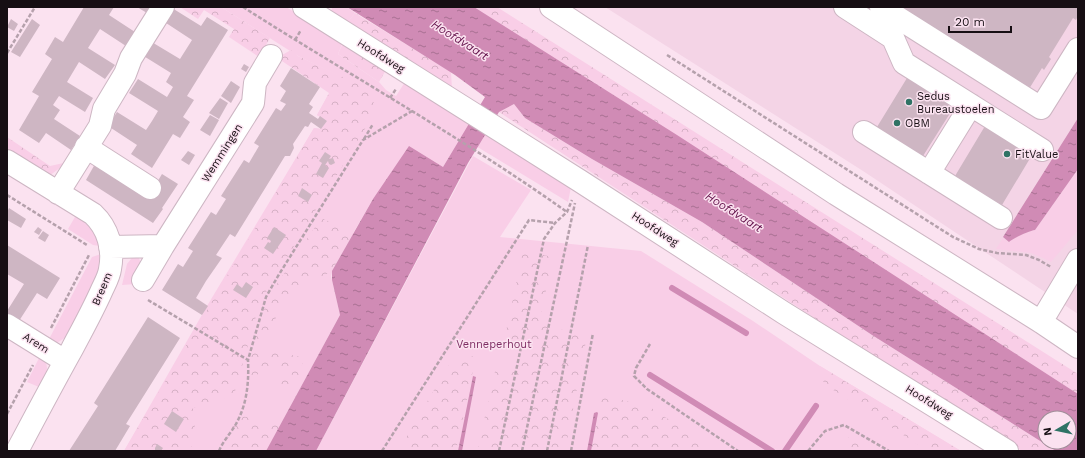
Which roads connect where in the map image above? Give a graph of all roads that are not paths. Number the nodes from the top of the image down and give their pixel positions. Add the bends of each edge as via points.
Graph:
1 (163, 7) edge
2 (304, 7) edge
3 (551, 7) edge
4 (845, 7) edge
5 (881, 7) edge
6 (1078, 49) edge
7 (271, 56) dead end
8 (971, 105) junction
9 (864, 132) dead end
10 (86, 147) junction
11 (1042, 150) dead end
12 (7, 161) edge
13 (929, 173) junction
14 (150, 188) dead end
15 (58, 193) junction
16 (1001, 218) dead end
17 (163, 246) junction
18 (101, 248) junction
19 (1072, 269) edge
20 (143, 288) road end
21 (1041, 322) junction
22 (7, 325) edge
23 (1078, 347) edge
24 (65, 361) junction
25 (17, 451) edge
26 (1007, 451) edge

1 - 10 street via 131,58 125,74 104,109 100,126
2 - 26 street, Hoofdweg via 784,313
3 - 21 street via 836,194
4 - 8 street via 893,38 904,63
5 - 6 street via 1041,108
7 - 17 street, Wemmingen via 255,83 253,103
8 - 11 street
8 - 13 street
9 - 13 street
10 - 14 street
10 - 15 street
12 - 15 street, Breem
13 - 16 street
15 - 18 street, Breem via 93,214 103,224 107,233
17 - 18 street
17 - 20 street, Wemmingen
18 - 24 street, Breem via 111,264 108,275
19 - 21 street
21 - 23 street
22 - 24 street, Arem
24 - 25 street, Breem

